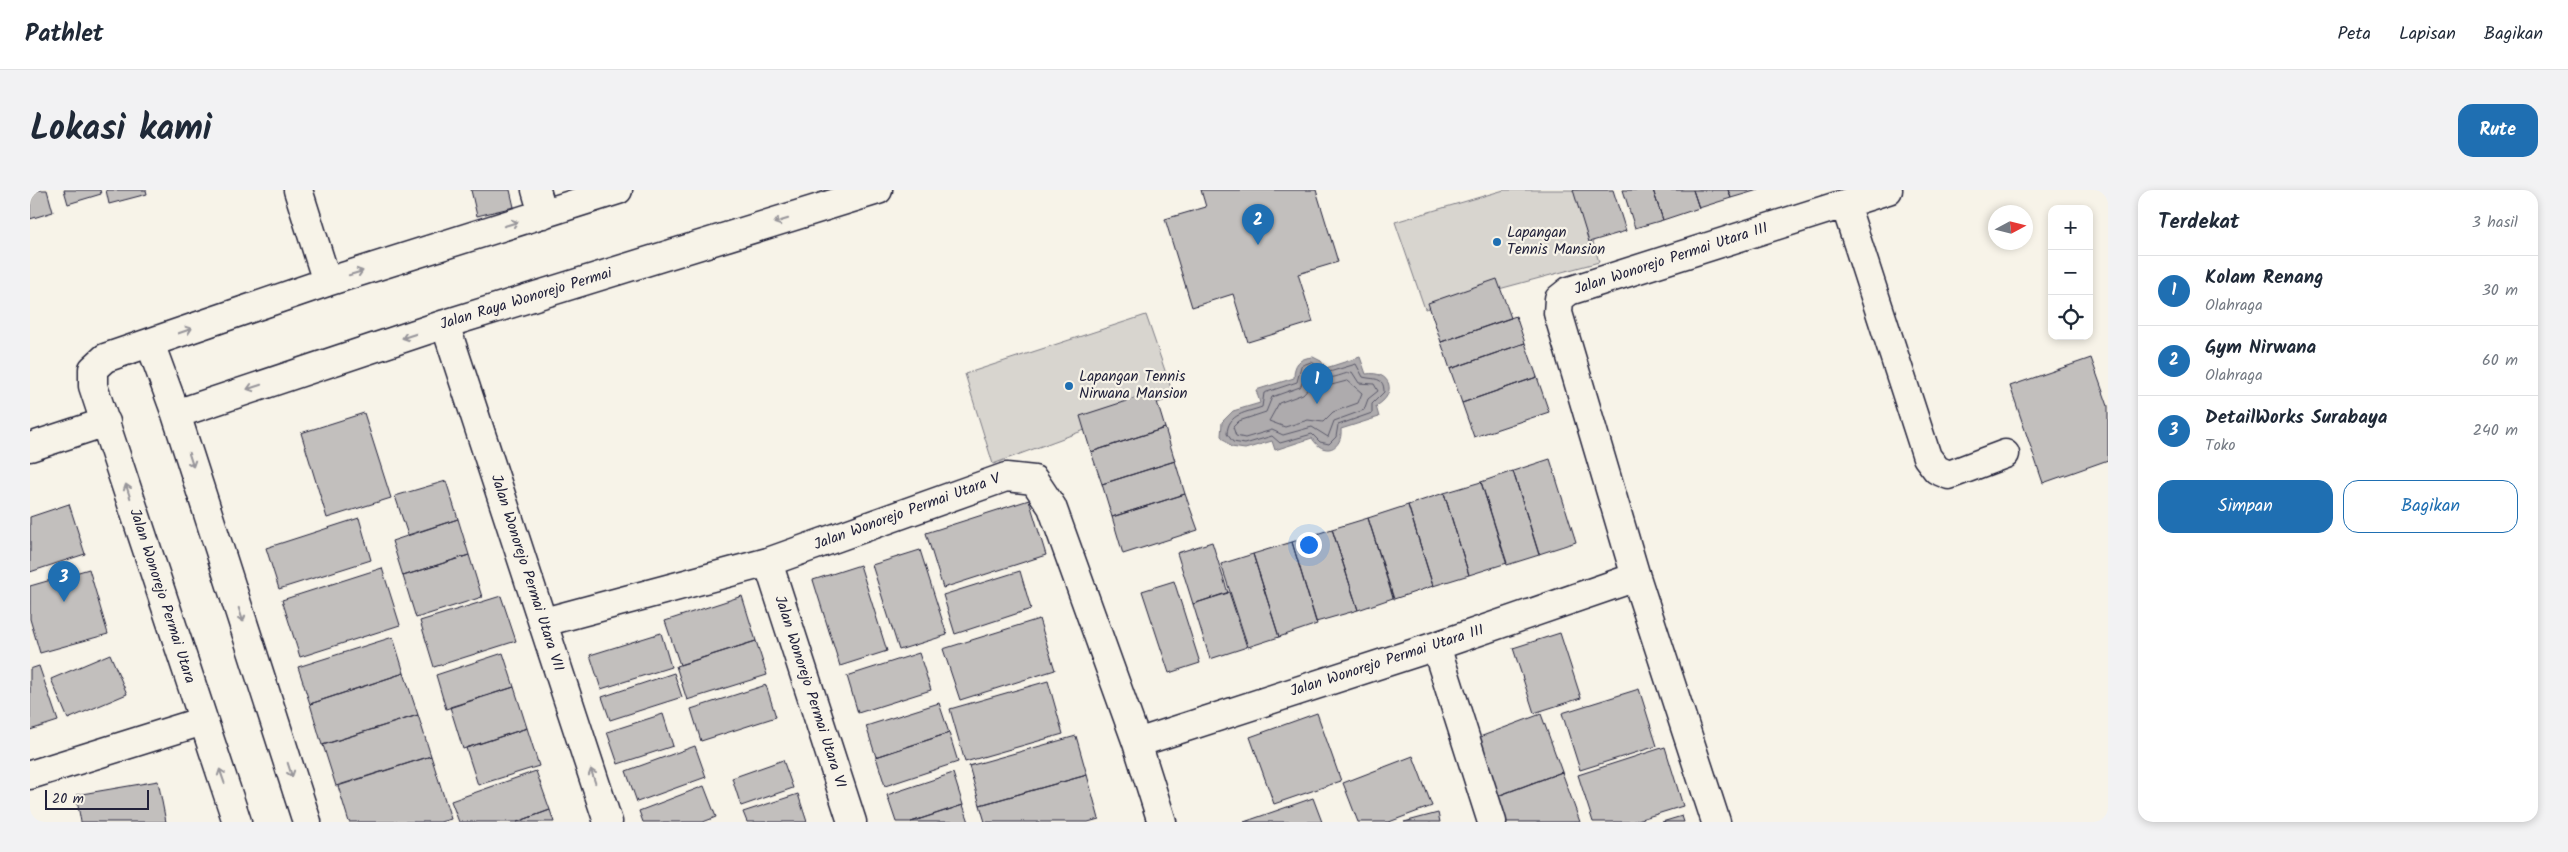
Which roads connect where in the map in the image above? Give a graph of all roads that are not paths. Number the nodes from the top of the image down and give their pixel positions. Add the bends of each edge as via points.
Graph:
1 (298, 190) edge
2 (618, 190) edge
3 (878, 190) edge
4 (1888, 190) edge
5 (818, 199) edge
6 (539, 202) edge
7 (1845, 204) junction
8 (327, 282) junction
9 (446, 324) junction
10 (150, 343) junction
11 (176, 414) junction
12 (106, 422) junction
13 (30, 447) edge
14 (2005, 454) dead end
15 (768, 562) junction
16 (1636, 576) junction
17 (544, 622) junction
18 (1436, 646) junction
19 (191, 724) junction
20 (1137, 742) junction
21 (30, 775) edge
22 (237, 822) edge
23 (307, 822) edge
24 (608, 822) edge
25 (852, 822) edge
26 (1162, 822) edge
27 (1492, 822) edge
28 (1716, 822) edge

1 - 8 street
2 - 6 street
3 - 5 street, Jalan Raya Wonorejo Permai
4 - 7 street, Jalan Wonorejo Permai Utara III
5 -> 9 street, Jalan Raya Wonorejo Permai
8 -> 6 street
7 - 14 street via 1927,457 1936,470 1949,475
7 - 16 street, Jalan Wonorejo Permai Utara III via 1569,291 1559,299 1558,313
10 -> 8 street
9 -> 11 street, Jalan Raya Wonorejo Permai
9 - 17 street, Jalan Wonorejo Permai Utara VII
10 - 11 street
10 - 12 street, Jalan Wonorejo Permai Utara via 105,358 93,369 93,386
11 -> 23 street
12 - 13 street
19 -> 12 street, Jalan Wonorejo Permai Utara
15 - 17 street, Jalan Wonorejo Permai Utara V
15 - 20 street, Jalan Wonorejo Permai Utara V via 1006,477 1034,480 1052,507
15 - 25 street, Jalan Wonorejo Permai Utara VI
16 - 18 street, Jalan Wonorejo Permai Utara III
16 - 28 street, Jalan Wonorejo Permai Utara III
24 -> 17 street, Jalan Wonorejo Permai Utara VII
18 - 20 street, Jalan Wonorejo Permai Utara III
18 - 27 street
19 - 21 street
22 -> 19 street, Jalan Wonorejo Permai Utara
20 - 26 street, Jalan Wonorejo Permai Utara V

